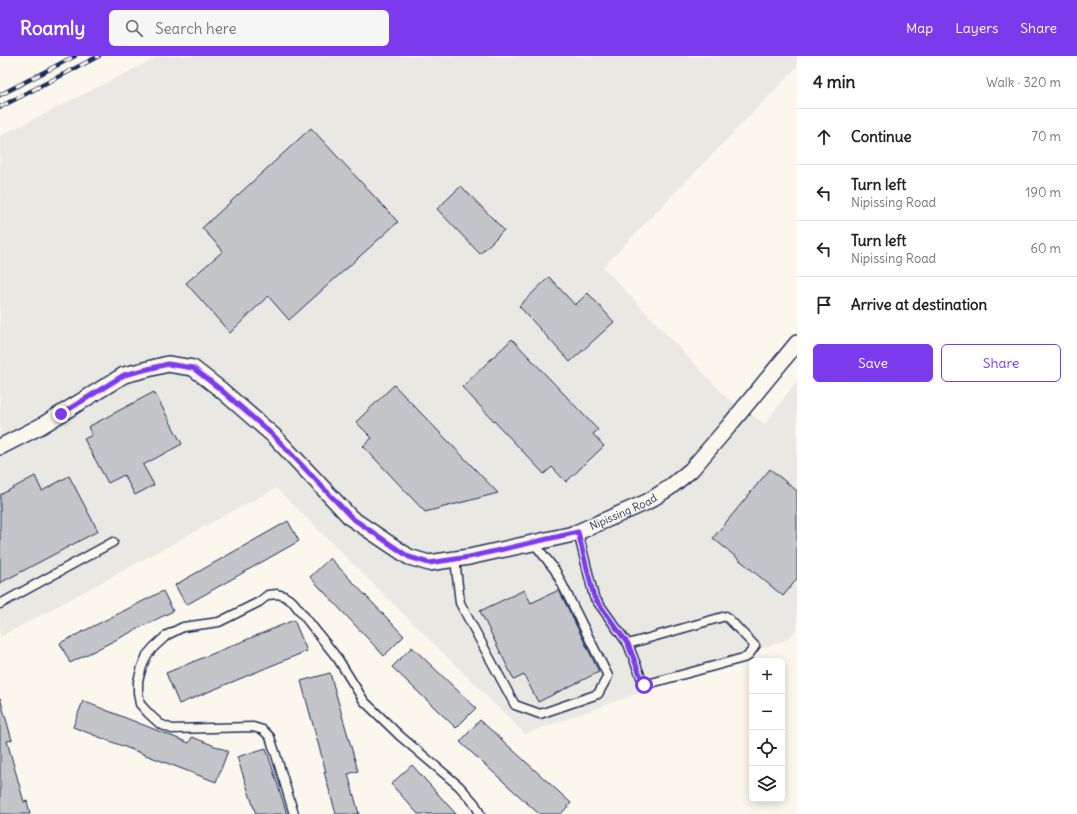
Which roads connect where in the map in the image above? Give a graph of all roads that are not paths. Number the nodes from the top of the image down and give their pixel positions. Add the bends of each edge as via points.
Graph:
1 (797, 343) edge
2 (0, 447) edge
3 (578, 532) junction
4 (113, 542) dead end
5 (534, 543) junction
6 (455, 559) junction
7 (0, 604) edge
8 (628, 644) junction
9 (294, 814) edge
10 (480, 814) edge

1 - 3 street, Nipissing Road via 691,470 648,502
2 - 6 street, Nipissing Road via 41,426 124,375 168,364 193,368 274,436 352,518 409,557 429,563
3 - 5 street, Nipissing Road
3 - 8 lane via 594,597
4 - 7 lane
5 - 6 street, Nipissing Road
5 - 6 lane via 555,570 608,676 598,694 540,714 515,705 460,603
8 - 8 lane via 644,685 747,657 755,646 726,616
9 - 10 lane via 270,737 263,730 253,727 172,729 160,724 149,714 140,704 138,692 138,681 147,655 167,635 183,628 219,622 268,595 277,594 292,602 338,659 364,701 400,736 459,786

